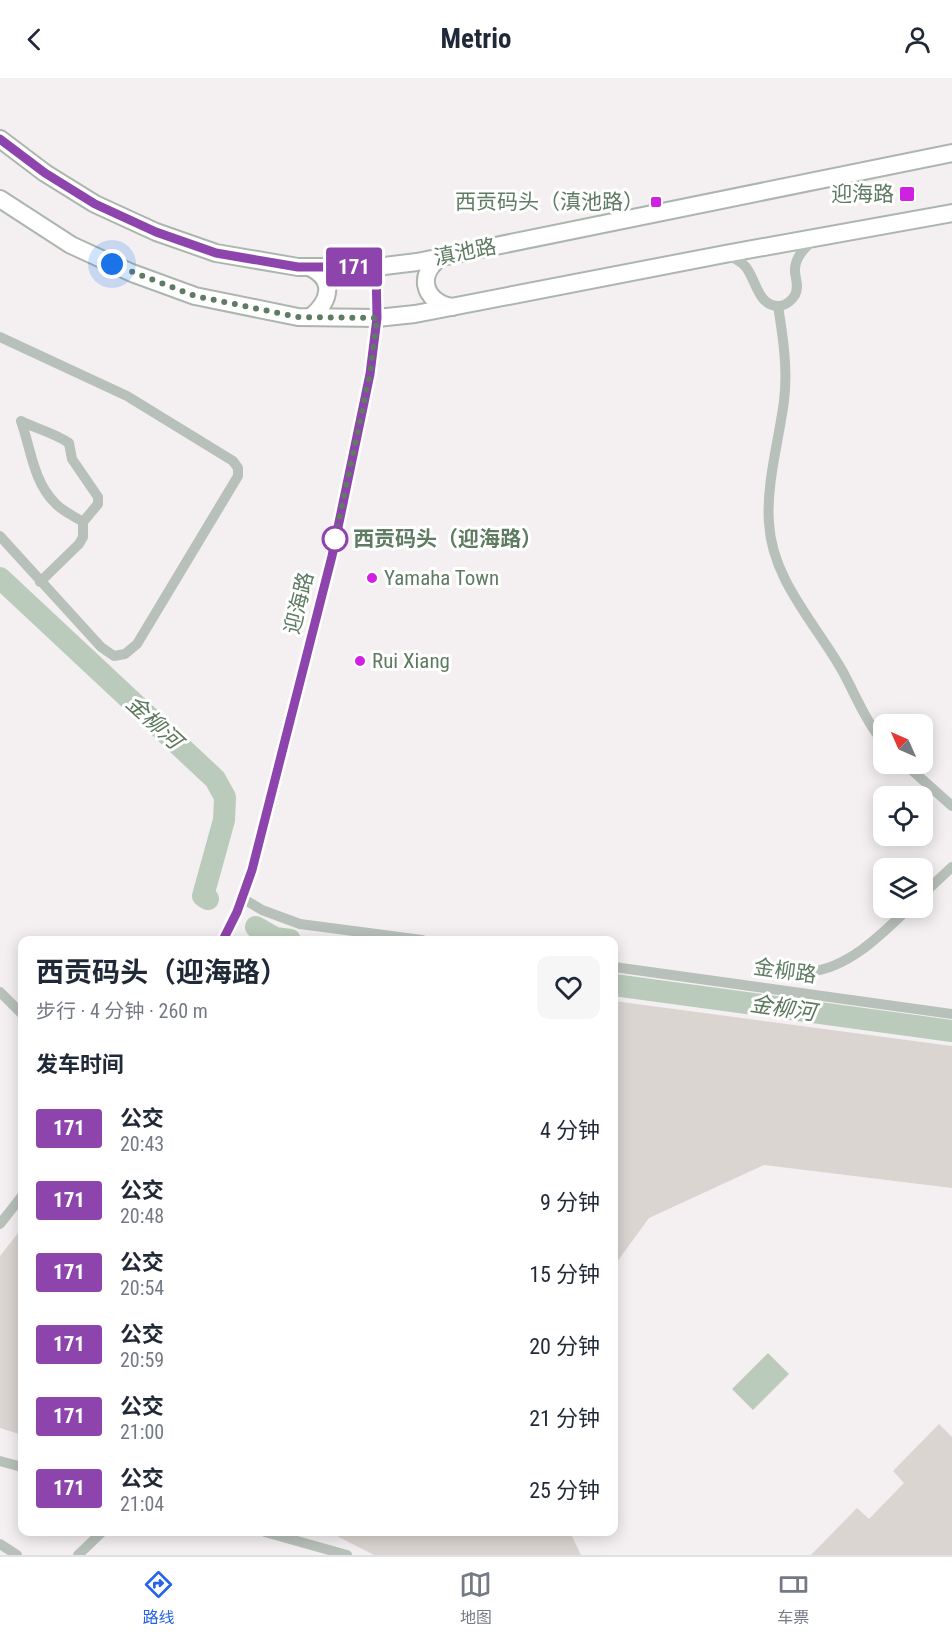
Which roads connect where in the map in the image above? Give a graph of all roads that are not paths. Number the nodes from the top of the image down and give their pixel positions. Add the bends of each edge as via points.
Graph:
1 (0, 139) edge
2 (952, 153) edge
3 (0, 198) edge
4 (952, 213) edge
5 (816, 237) junction
6 (724, 254) junction
7 (442, 257) junction
8 (309, 267) junction
9 (376, 267) junction
10 (778, 306) junction
11 (452, 307) junction
12 (311, 317) junction
13 (377, 318) junction
14 (0, 337) edge
15 (83, 522) junction
16 (0, 536) edge
17 (40, 582) junction
18 (873, 727) edge
19 (916, 774) edge
20 (952, 806) edge
21 (952, 867) edge
22 (933, 885) edge
23 (242, 898) junction
24 (898, 918) edge
25 (225, 936) edge
26 (392, 936) edge
27 (758, 966) dead end
28 (618, 968) edge
29 (0, 992) edge
30 (18, 1010) edge
31 (952, 1014) edge
32 (18, 1201) edge
33 (0, 1224) edge
34 (0, 1461) edge
35 (18, 1466) edge
36 (98, 1536) edge
37 (279, 1536) edge
38 (0, 1546) edge
39 (17, 1555) edge
40 (78, 1555) edge
41 (347, 1555) edge

1 - 8 main road, 滇池路 via 95,204 156,232 216,253
2 - 7 main road, 滇池路
3 - 12 main road via 71,245 132,273 195,296
4 - 5 main road
5 - 6 main road
5 - 10 street via 795,264 795,294
6 - 10 street via 744,266 761,296
6 - 11 main road
7 - 9 main road, 滇池路
7 - 11 main road via 427,272 426,286 433,299
8 - 9 main road, 滇池路
8 - 12 main road via 321,274 327,287 326,301
9 - 13 street, 迎海路
10 - 18 street via 786,365 770,497 771,543 787,584
11 - 13 main road
12 - 13 main road
13 - 23 street, 迎海路 via 370,374 332,556
14 - 17 street via 127,396 233,461 238,468 238,476 137,644 125,654 114,656 101,647
15 - 15 street via 98,504 98,497 72,459 69,443 21,421 42,486 56,504
15 - 17 street via 79,544
16 - 17 street
19 - 20 street
21 - 22 street
23 - 25 street, 迎海路
23 - 26 street via 300,924
24 - 27 street via 841,963 823,970 806,972
28 - 31 street, 金柳路
29 - 30 street
32 - 33 street
34 - 35 street
36 - 40 street
37 - 41 street
38 - 39 street

